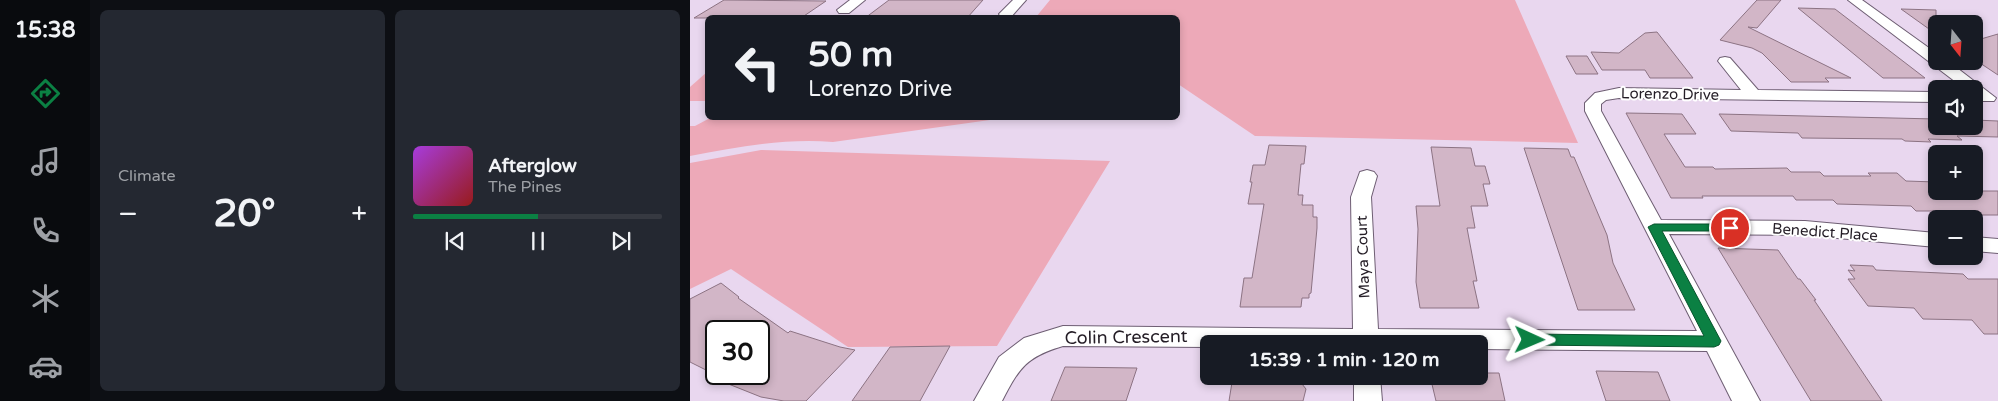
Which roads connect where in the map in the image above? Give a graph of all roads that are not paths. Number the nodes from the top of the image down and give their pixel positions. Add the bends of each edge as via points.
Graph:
1 (860, 0) edge
2 (1020, 0) edge
3 (1854, 0) edge
4 (844, 10) dead end
5 (1006, 14) dead end
6 (1928, 54) edge
7 (1725, 61) dead end
8 (1949, 70) edge
9 (1754, 95) junction
10 (1928, 97) edge
11 (1986, 98) edge
12 (1367, 176) dead end
13 (1654, 227) junction
14 (1928, 239) edge
15 (1983, 245) edge
16 (1998, 246) edge
17 (1366, 335) edge
18 (1200, 338) edge
19 (1488, 341) edge
20 (1714, 341) junction
21 (1367, 385) edge
22 (988, 401) edge
23 (1368, 401) edge
24 (1746, 401) edge

1 - 4 street
2 - 5 street
3 - 6 street
7 - 9 street
8 - 11 street
9 - 10 street, Lorenzo Drive
9 - 13 street, Lorenzo Drive via 1619,93 1601,96 1593,103 1593,111
12 - 17 street, Maya Court via 1361,197
13 - 14 street, Benedict Place via 1805,228
13 - 20 street, Lorenzo Drive
15 - 16 street
18 - 22 street, Colin Crescent via 1063,336 1033,345 1008,364
19 - 20 street, Colin Crescent
20 - 24 street, Lorenzo Drive
21 - 23 street

